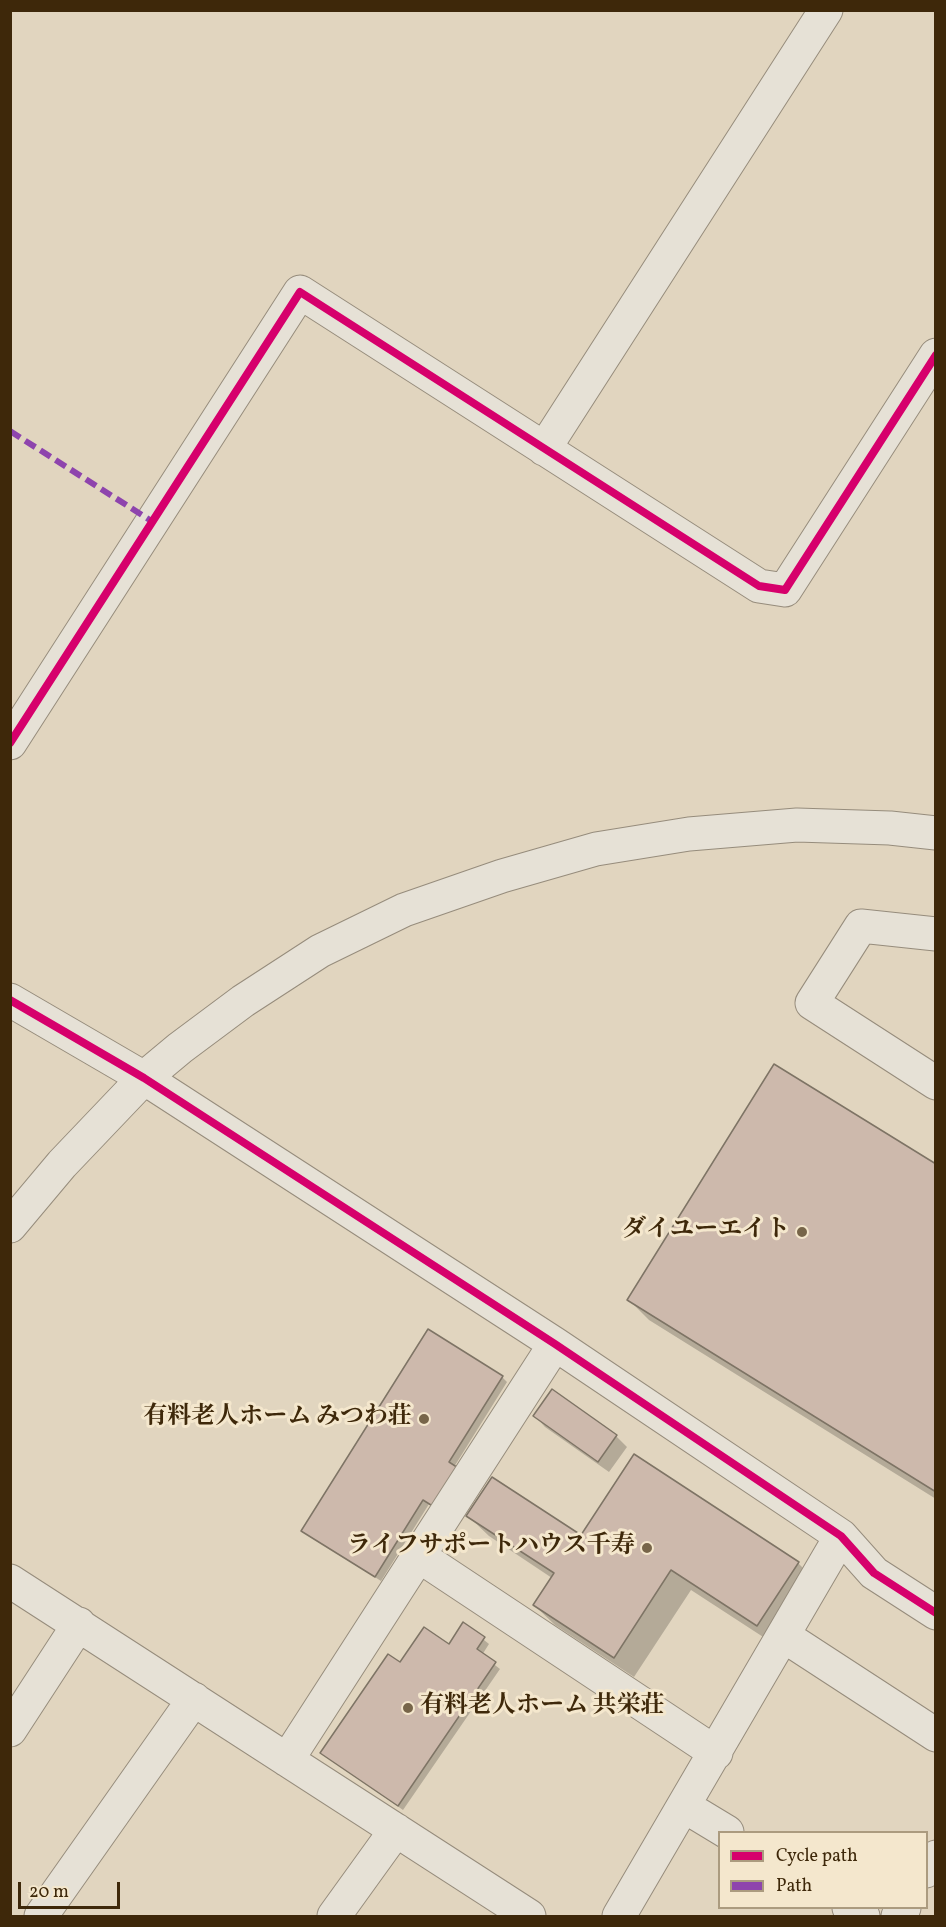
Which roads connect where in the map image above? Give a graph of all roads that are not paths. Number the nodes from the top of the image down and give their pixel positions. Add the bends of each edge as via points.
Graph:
1 (826, 10) edge
2 (936, 355) edge
3 (544, 449) junction
4 (10, 743) edge
5 (936, 833) edge
6 (936, 934) edge
7 (10, 1000) edge
8 (144, 1078) junction
9 (936, 1083) edge
10 (10, 1226) edge
11 (555, 1344) junction
12 (841, 1536) junction
13 (419, 1556) junction
14 (10, 1581) edge
15 (936, 1613) edge
16 (79, 1624) junction
17 (784, 1636) junction
18 (194, 1699) junction
19 (10, 1730) edge
20 (936, 1735) edge
21 (716, 1752) junction
22 (287, 1760) junction
23 (684, 1806) junction
24 (396, 1830) junction
25 (724, 1831) edge
26 (41, 1917) edge
27 (334, 1917) edge
28 (529, 1917) edge
29 (619, 1917) edge

1 - 3 street
2 - 3 street via 785,590 759,586
3 - 4 street via 300,292
5 - 8 street via 797,825 689,834 596,849 502,876 404,910 320,951 243,1001
6 - 9 street via 861,926 812,1003
7 - 8 street
8 - 10 street via 62,1164
8 - 11 street
11 - 12 street
11 - 13 street
12 - 15 street via 874,1573
12 - 17 street
13 - 21 street
13 - 22 street
14 - 16 street
16 - 18 street
16 - 19 street
17 - 20 street
17 - 21 street
18 - 22 street
18 - 26 street
21 - 23 street
22 - 24 street
23 - 25 street
23 - 29 street
24 - 27 street
24 - 28 street

